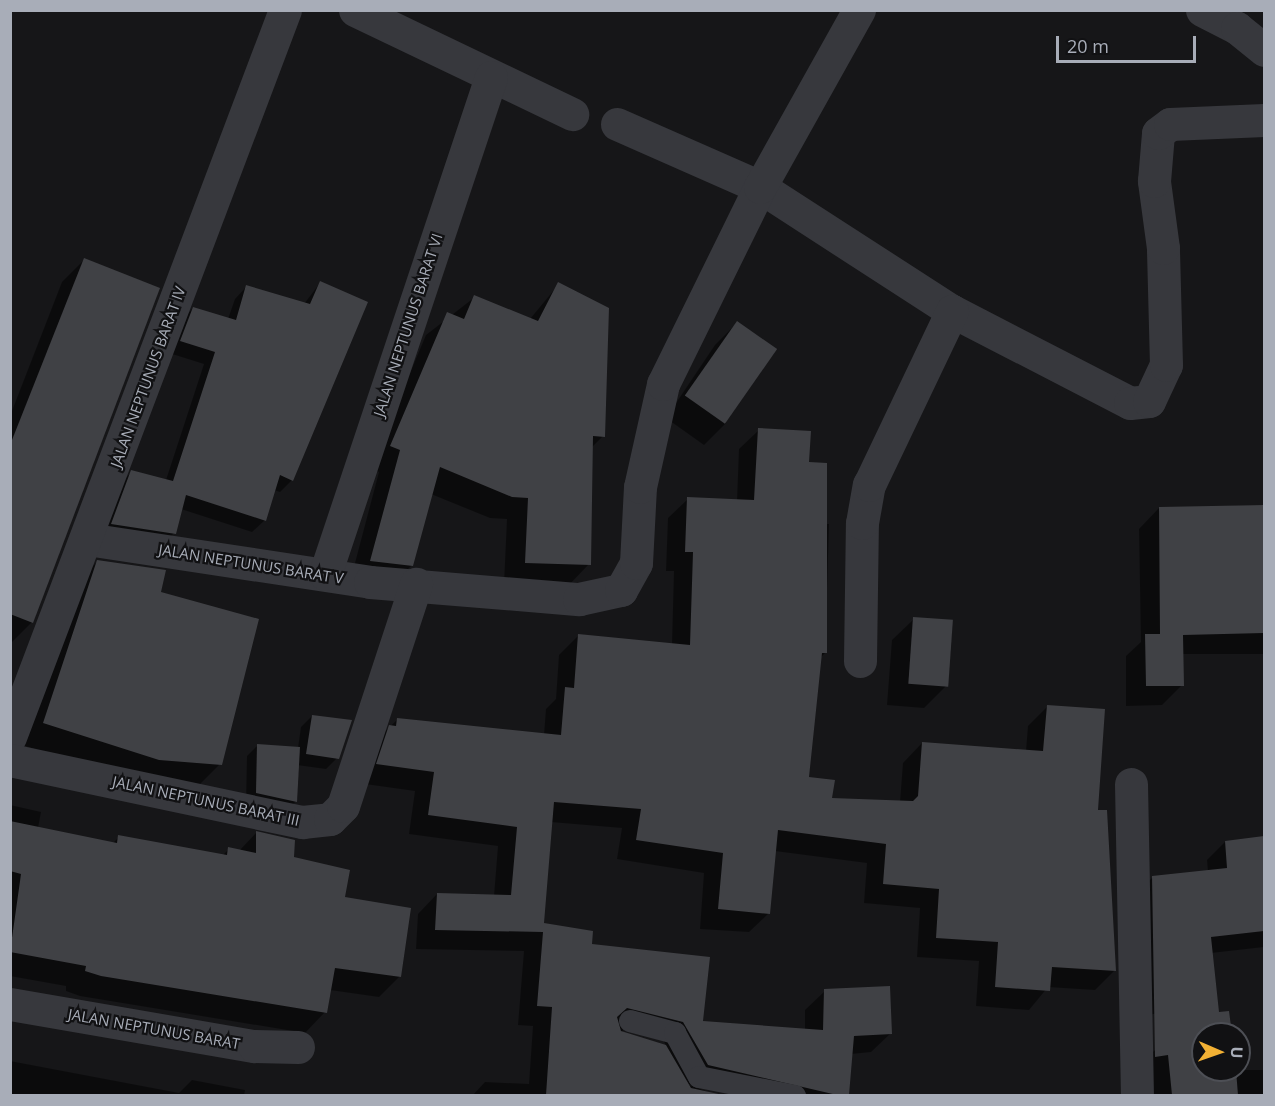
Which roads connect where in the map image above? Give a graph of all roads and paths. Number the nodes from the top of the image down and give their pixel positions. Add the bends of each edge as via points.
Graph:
1 (355, 10) edge
2 (859, 10) edge
3 (1202, 10) edge
4 (284, 13) edge
5 (1264, 50) edge
6 (491, 76) junction
7 (572, 114) dead end
8 (1264, 120) edge
9 (617, 124) dead end
10 (760, 187) junction
11 (952, 311) junction
12 (87, 539) junction
13 (325, 574) junction
14 (416, 584) junction
15 (860, 661) dead end
16 (10, 737) edge
17 (10, 760) edge
18 (1131, 784) dead end
19 (10, 1004) edge
20 (630, 1021) dead end
21 (298, 1047) dead end
22 (795, 1095) edge
23 (1137, 1095) edge

1 - 6 street
2 - 10 street
3 - 5 street via 1237,28
4 - 12 street, JALAN NEPTUNUS BARAT IV
6 - 7 street
6 - 13 street, JALAN NEPTUNUS BARAT VI
8 - 11 street via 1170,124 1158,133 1154,181 1167,322 1166,365 1149,401 1130,403 1103,392
9 - 10 street
10 - 11 street
10 - 14 street, JALAN NEPTUNUS BARAT V via 663,384 640,487 630,581 605,596 579,598
11 - 15 street via 869,485 862,523
12 - 13 street, JALAN NEPTUNUS BARAT V
12 - 16 street, JALAN NEPTUNUS BARAT IV
13 - 14 street, JALAN NEPTUNUS BARAT V
14 - 17 street, JALAN NEPTUNUS BARAT III via 343,806 330,819 302,822
18 - 23 street
19 - 21 street, JALAN NEPTUNUS BARAT via 254,1046
20 - 22 lane via 675,1033 699,1077

